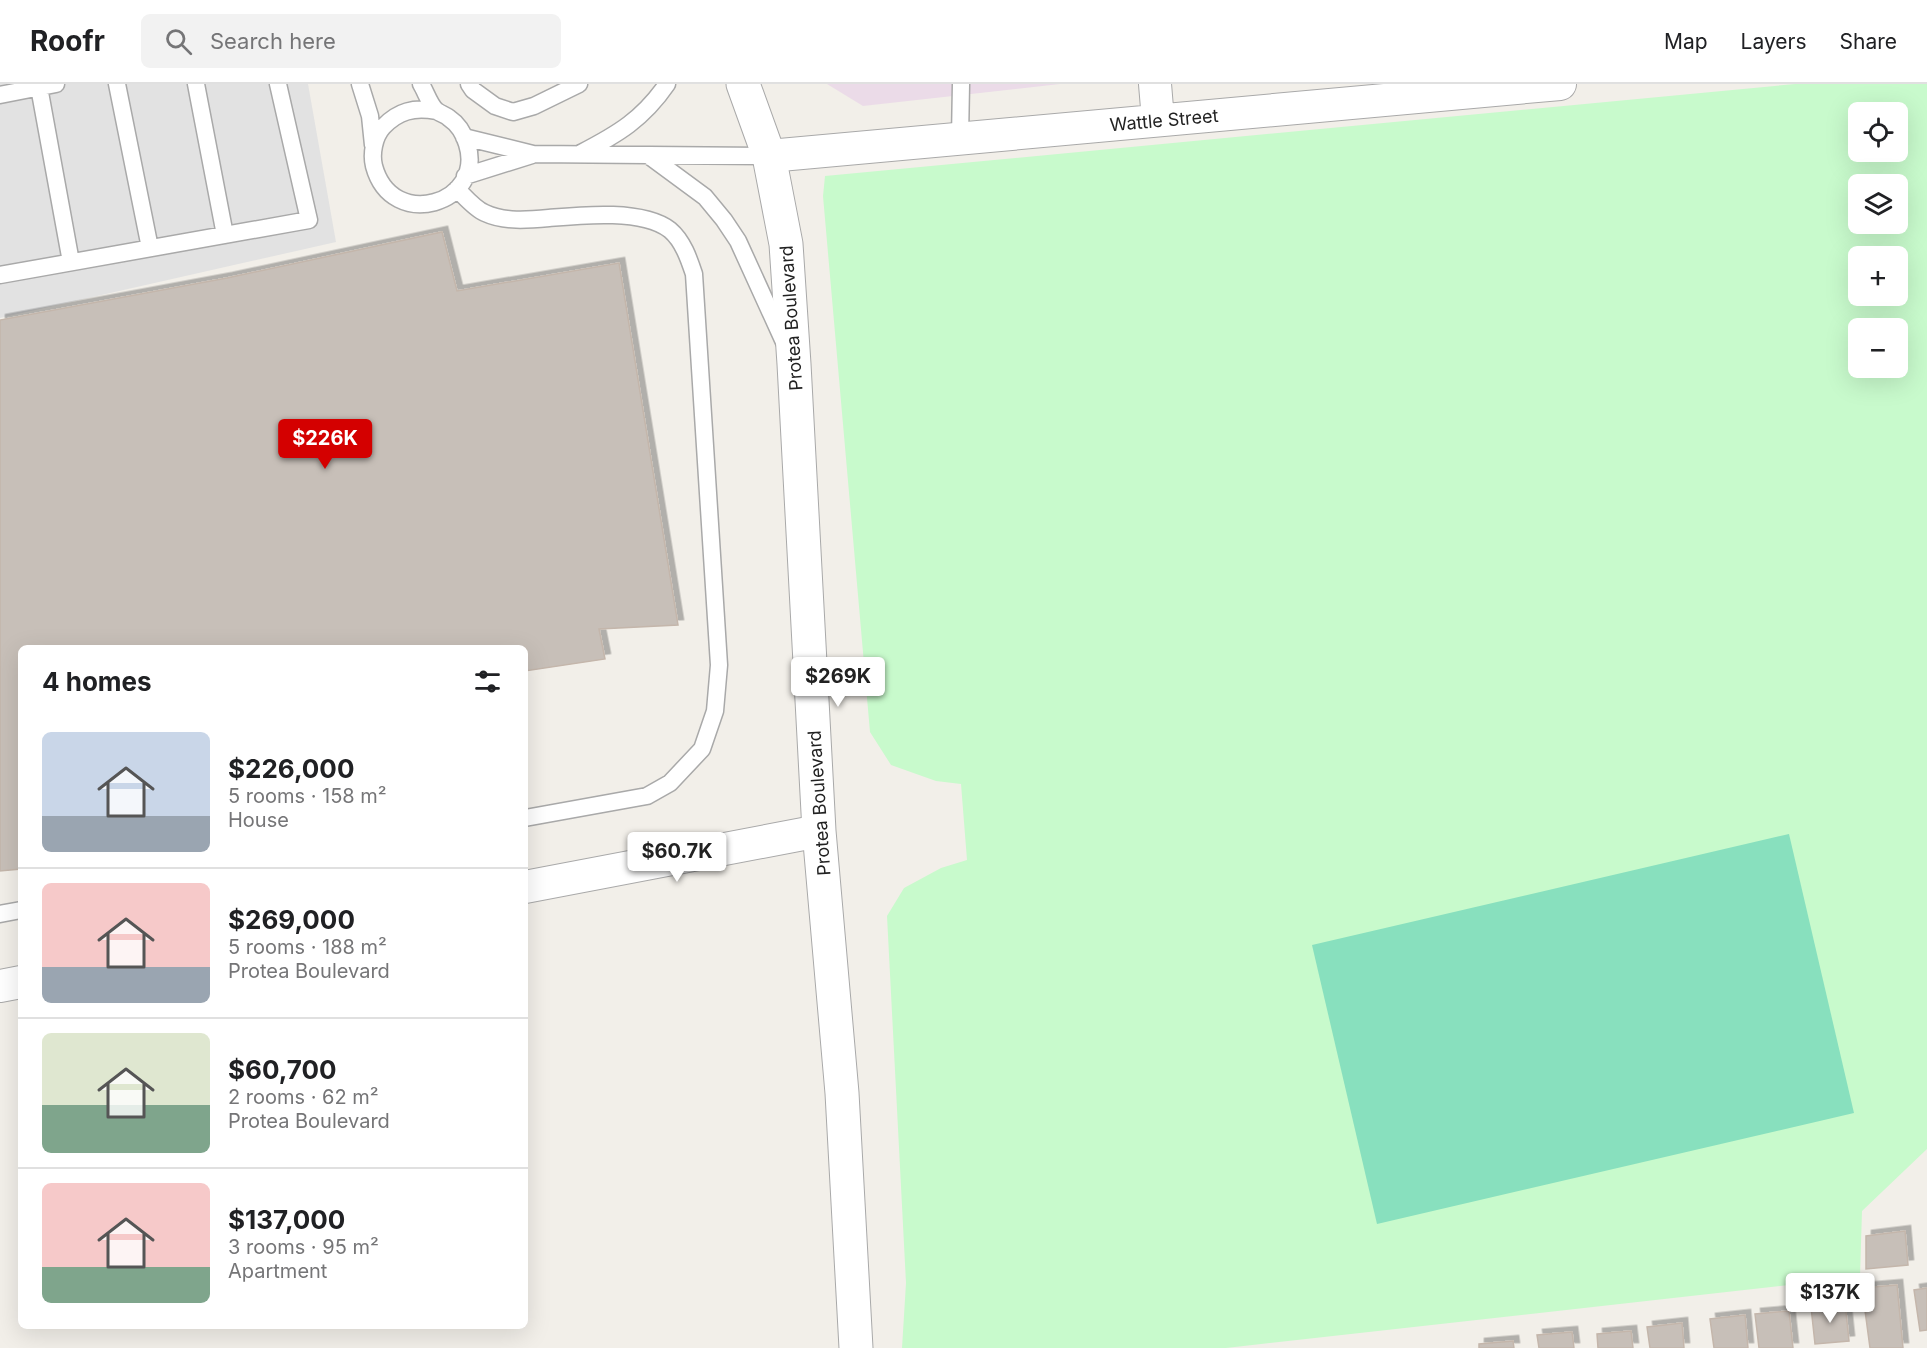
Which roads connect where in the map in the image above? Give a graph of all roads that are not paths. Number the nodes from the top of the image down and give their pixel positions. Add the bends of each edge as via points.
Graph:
1 (56, 84) edge
2 (117, 84) edge
3 (196, 84) edge
4 (278, 84) edge
5 (360, 84) edge
6 (421, 84) edge
7 (469, 84) edge
8 (579, 84) edge
9 (667, 84) edge
10 (743, 84) edge
11 (961, 84) edge
12 (1155, 84) edge
13 (1560, 84) edge
14 (1505, 86) edge
15 (39, 87) junction
16 (0, 95) edge
17 (436, 111) junction
18 (1158, 120) junction
19 (464, 137) junction
20 (960, 138) junction
21 (374, 146) junction
22 (533, 154) junction
23 (578, 155) junction
24 (648, 155) junction
25 (769, 156) junction
26 (461, 182) junction
27 (225, 235) junction
28 (150, 248) junction
29 (71, 262) junction
30 (0, 274) edge
31 (795, 364) junction
32 (528, 817) edge
33 (819, 831) junction
34 (528, 886) edge
35 (18, 911) edge
36 (0, 914) edge
37 (18, 983) edge
38 (0, 986) edge
39 (856, 1348) edge

1 - 15 lane
2 - 28 lane
3 - 27 lane
4 - 27 lane via 309,220
5 - 21 lane
6 - 17 lane
7 - 8 lane via 495,106 513,112
9 - 23 lane via 653,104 620,132
10 - 25 street, Protea Boulevard
11 - 20 lane
12 - 18 street
13 - 14 street, Wattle Street
14 - 18 street, Wattle Street
15 - 16 lane
15 - 29 lane
17 - 19 lane via 450,118
17 - 21 lane via 404,111 380,131
18 - 20 street, Wattle Street
19 - 22 lane
19 - 26 lane via 469,160
20 - 25 street, Wattle Street
21 - 26 lane via 377,177 398,200 430,205 444,199
22 - 23 lane
22 - 26 lane
23 - 24 lane
24 - 25 lane
24 - 31 lane via 705,197 724,220
25 - 31 street, Protea Boulevard via 786,244
26 - 32 lane via 483,213 498,217 525,220 631,215 652,221 671,231 685,250 694,274 719,665 709,731 702,749 688,766 670,783 647,796
27 - 28 lane
28 - 29 lane
29 - 30 lane
31 - 33 street, Protea Boulevard
33 - 34 street
33 - 39 street, Protea Boulevard via 842,1093
35 - 36 lane
37 - 38 street

